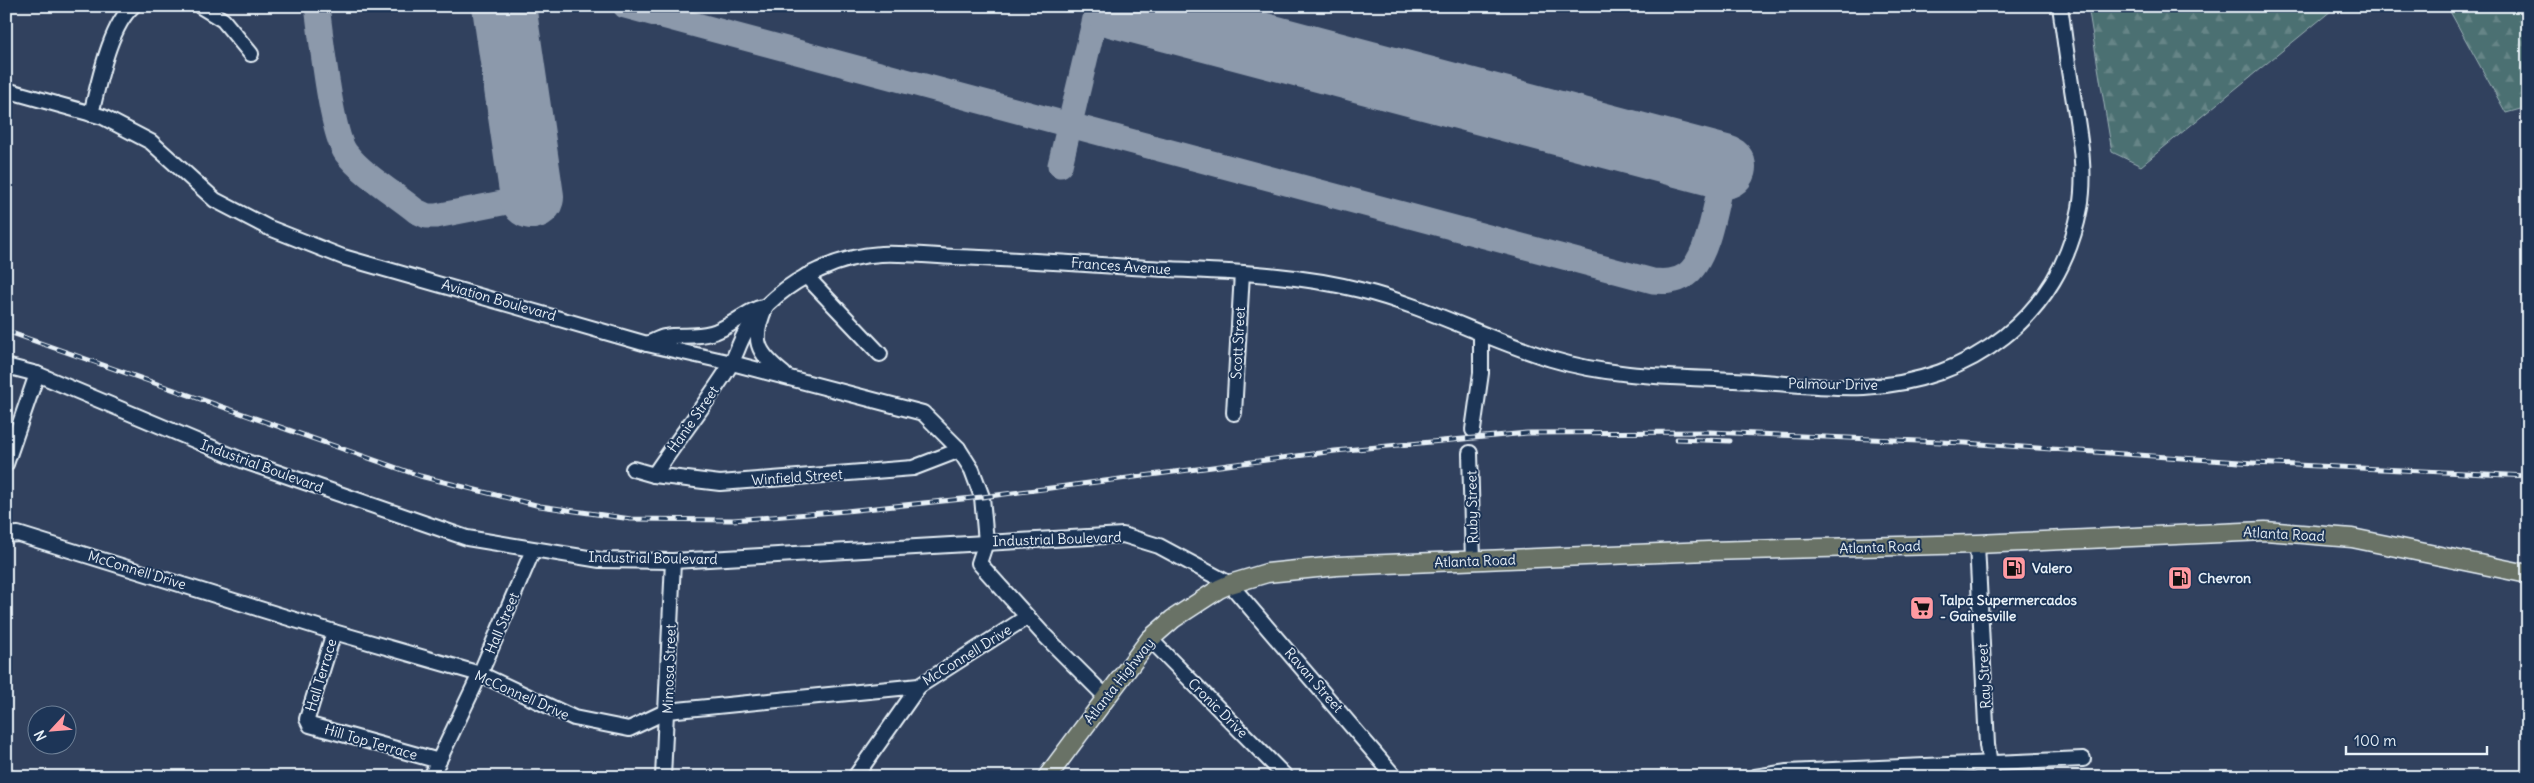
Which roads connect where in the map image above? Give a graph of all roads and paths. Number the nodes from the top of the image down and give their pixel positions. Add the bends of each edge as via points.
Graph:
1 (133, 6) edge
2 (200, 6) edge
3 (2060, 6) edge
4 (251, 54) dead end
5 (6, 90) edge
6 (91, 114) junction
7 (1242, 273) junction
8 (806, 276) junction
9 (766, 306) junction
10 (1481, 334) junction
11 (647, 344) junction
12 (880, 354) dead end
13 (732, 363) junction
14 (6, 366) edge
15 (37, 374) junction
16 (789, 378) junction
17 (1234, 413) dead end
18 (1473, 430) dead end
19 (958, 448) junction
20 (1470, 452) dead end
21 (6, 464) edge
22 (634, 469) dead end
23 (654, 475) junction
24 (6, 535) edge
25 (986, 542) junction
26 (1977, 544) junction
27 (533, 550) junction
28 (673, 561) junction
29 (1472, 561) junction
30 (2528, 574) edge
31 (1230, 584) junction
32 (1027, 617) junction
33 (334, 632) junction
34 (1150, 639) junction
35 (480, 674) junction
36 (919, 686) junction
37 (1106, 697) junction
38 (667, 711) junction
39 (307, 719) joint
40 (2083, 759) dead end
41 (439, 761) junction
42 (1991, 770) edge
43 (431, 777) edge
44 (663, 777) edge
45 (856, 777) edge
46 (1047, 777) edge
47 (1286, 777) edge
48 (1396, 777) edge
49 (1755, 777) edge

1 - 6 street via 123,16 105,61
2 - 4 street via 223,20
3 - 10 street, Palmour Drive via 2081,143 2081,204 2074,231 2060,266 2040,301 2013,331 1958,367 1897,384 1860,387 1639,375 1593,370 1552,360
5 - 6 street, Aviation Boulevard
6 - 11 street, Aviation Boulevard via 151,142 215,200 267,227 343,258
7 - 8 street, Frances Avenue via 887,254 857,258
7 - 10 street, Frances Avenue via 1359,289 1421,308
7 - 17 street, Scott Street
8 - 9 street, Frances Avenue
8 - 12 street
9 - 11 street, Frances Avenue via 755,308 729,326 711,333 689,338 666,336
9 - 13 street, Frances Avenue via 747,329
9 - 16 street via 757,333 757,344 764,357
10 - 18 street via 1481,372
11 - 13 street, Aviation Boulevard
13 - 16 street, Aviation Boulevard
13 - 23 street, Hanie Street
14 - 15 street, Industrial Boulevard
15 - 21 street
15 - 27 street, Industrial Boulevard via 244,461 467,538
16 - 19 street, Aviation Boulevard via 923,413
19 - 23 street, Winfield Street via 913,468 720,482
19 - 25 street, Aviation Boulevard via 972,470 982,497
20 - 29 street, Ruby Street
22 - 23 street, Winfield Street
24 - 33 street, McConnell Drive via 18,534
25 - 28 street, Industrial Boulevard
25 - 31 street, Industrial Boulevard via 1123,535 1159,546
25 - 32 street, McConnell Drive via 979,563
26 - 29 main road, Atlanta Road
26 - 30 main road, Atlanta Road via 2204,532 2298,532 2352,538
26 - 42 street, Ray Street
27 - 28 street, Industrial Boulevard via 600,560
27 - 35 street, Hall Street
28 - 38 street, Mimosa Street
29 - 31 main road, Atlanta Road via 1337,566 1267,573
31 - 34 main road, Atlanta Highway via 1173,619
31 - 48 street, Ravan Street
32 - 36 street, McConnell Drive
32 - 37 street
33 - 35 street, McConnell Drive
33 - 39 street, Hall Terrace
34 - 37 main road, Atlanta Highway
34 - 47 street, Cronic Drive
35 - 38 street, McConnell Drive via 574,718 629,729
35 - 41 street, Hall Street
36 - 38 street, McConnell Drive
36 - 45 street
37 - 46 main road, Atlanta Highway
38 - 44 street, Mimosa Street
39 - 41 street, Hill Top Terrace via 310,725
40 - 42 street
41 - 43 street, Hall Street
42 - 49 street via 1787,772

